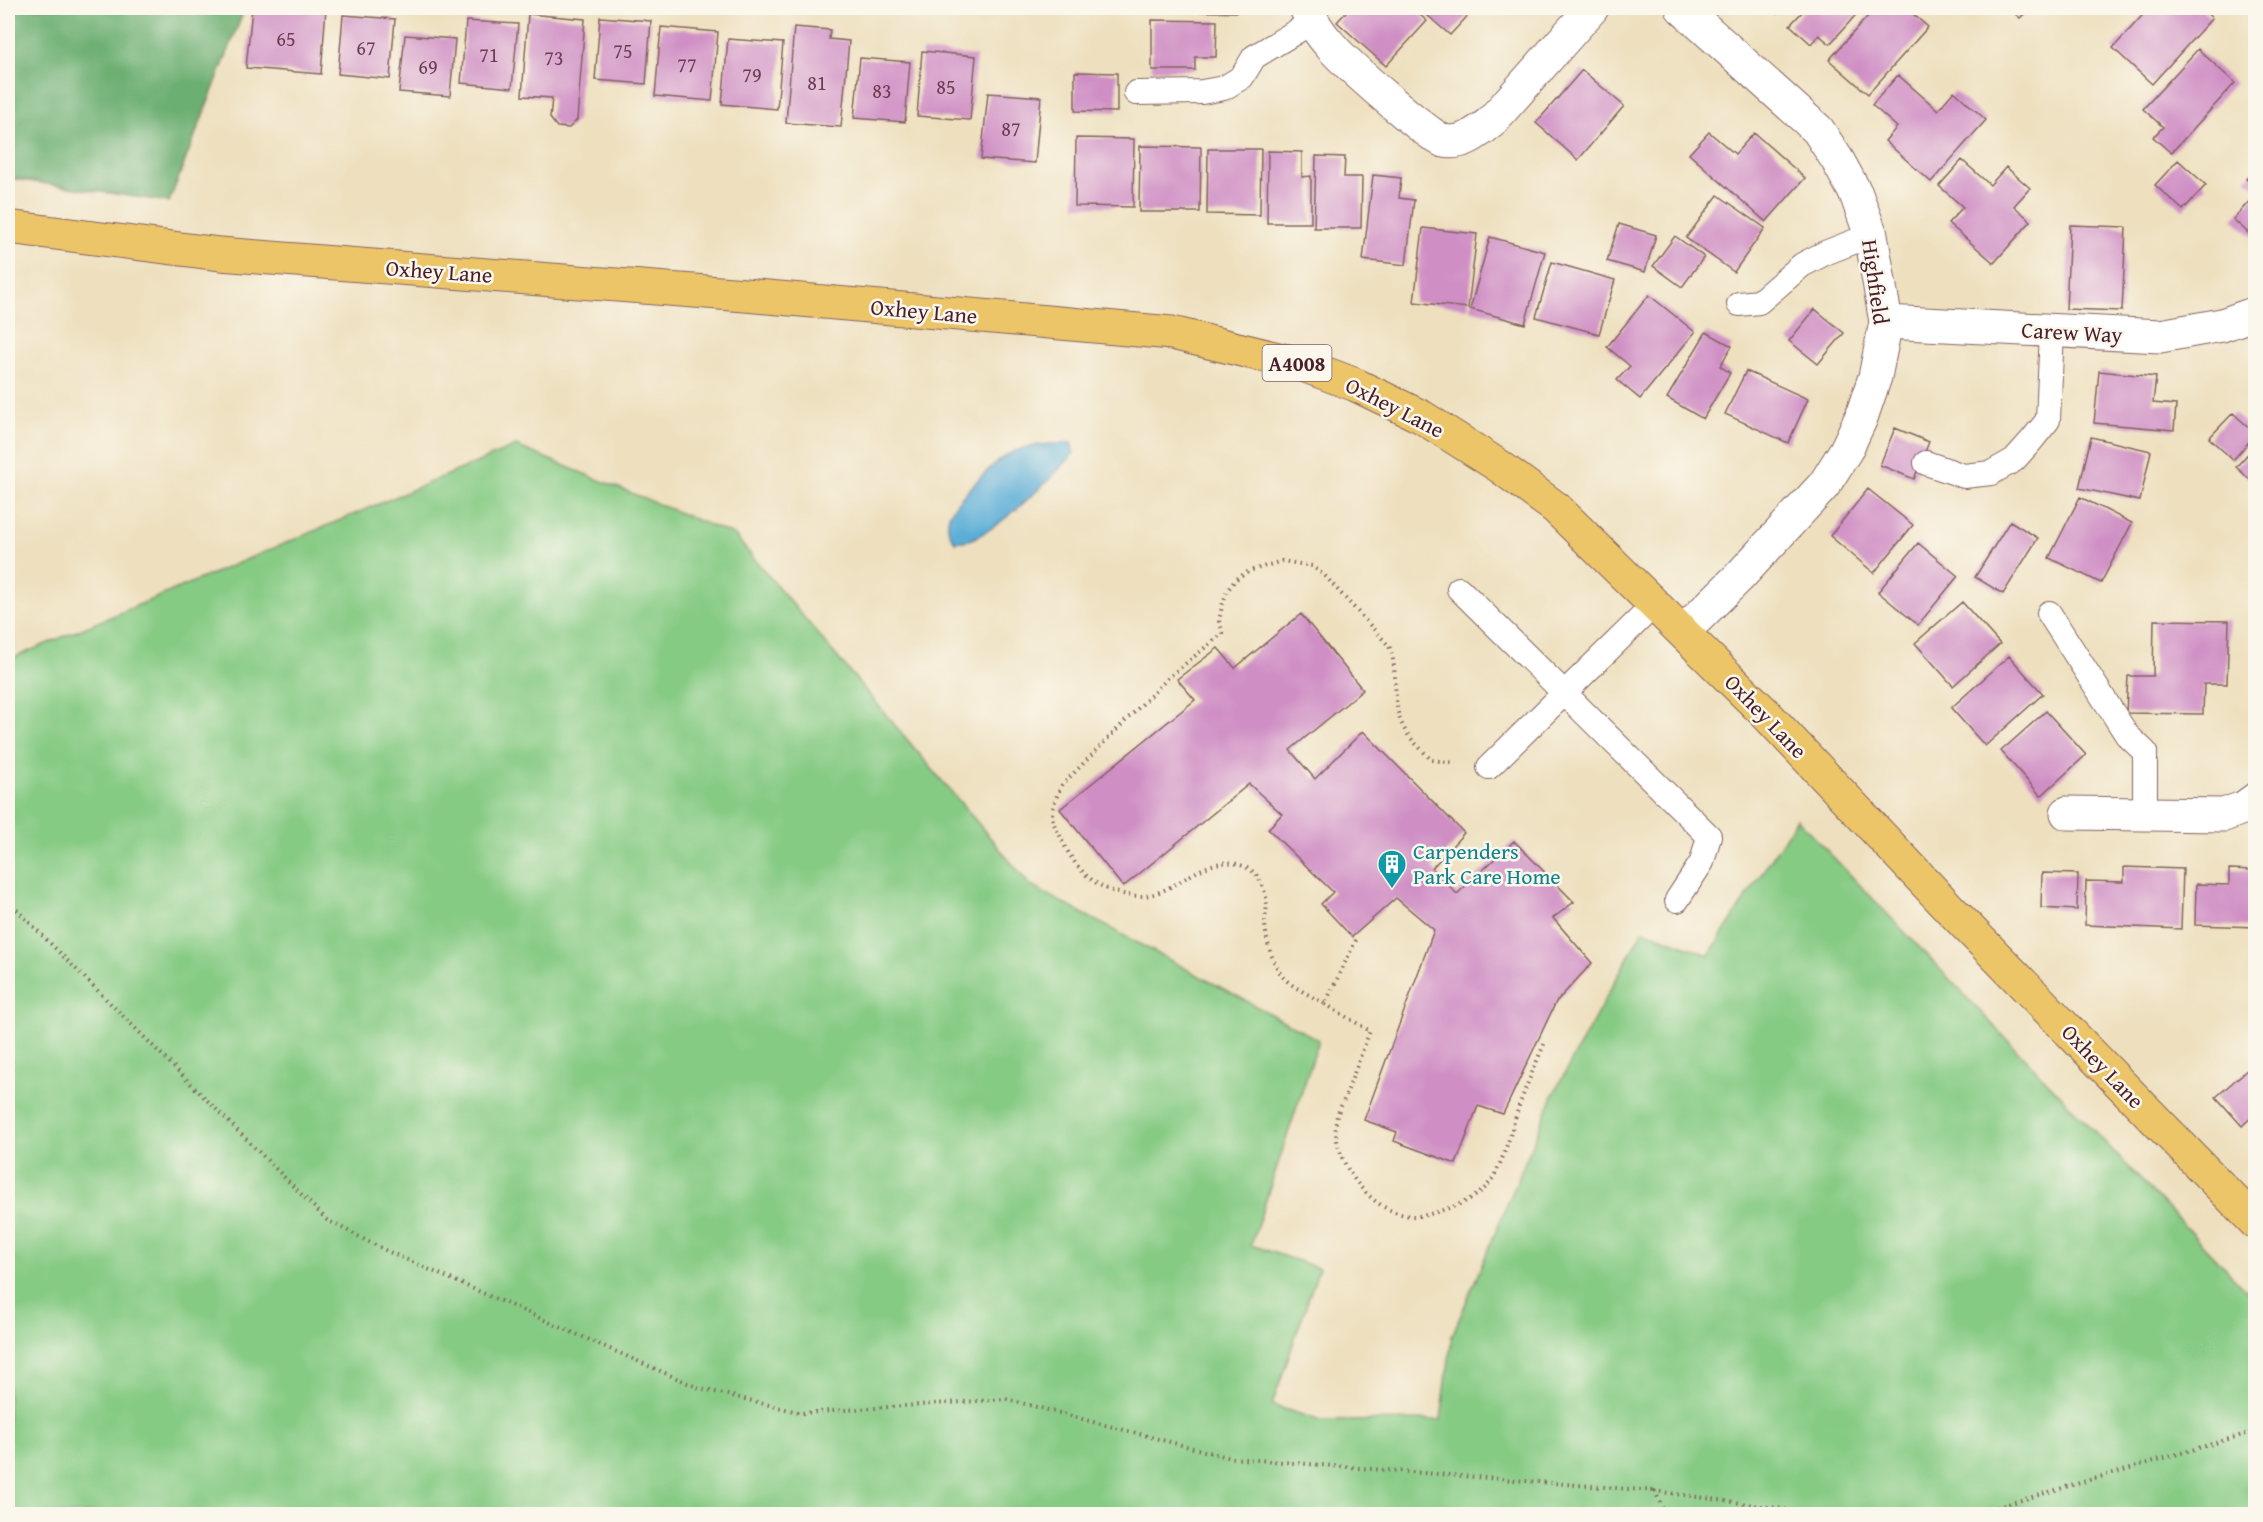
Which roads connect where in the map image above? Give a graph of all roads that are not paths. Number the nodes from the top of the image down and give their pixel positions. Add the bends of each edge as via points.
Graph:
1 (1592, 8) edge
2 (1682, 8) edge
3 (1309, 15) edge
4 (1136, 93) dead end
5 (8, 227) edge
6 (1871, 235) junction
7 (1739, 304) dead end
8 (2256, 313) edge
9 (1886, 322) junction
10 (2052, 331) junction
11 (1926, 463) dead end
12 (1459, 589) dead end
13 (1655, 604) junction
14 (2049, 614) dead end
15 (1683, 632) junction
16 (1564, 694) junction
17 (1489, 767) road end
18 (2256, 799) edge
19 (2145, 812) junction
20 (2067, 813) dead end
21 (1677, 900) dead end
22 (2256, 1222) edge

1 - 3 street via 1490,123 1458,141 1443,141 1424,130 1332,48
2 - 6 street, Highfield via 1818,130 1856,195
3 - 4 lane via 1254,57 1242,77 1224,88
5 - 13 main road, Oxhey Lane / A4008 via 220,255 745,295 1172,333 1304,365 1422,417 1556,508
6 - 7 lane via 1802,265 1759,302
6 - 9 street, Highfield
8 - 10 street, Carew Way via 2223,325 2160,336
9 - 10 street, Carew Way
9 - 15 street, Highfield via 1862,418 1824,485
10 - 11 lane via 2048,420 2014,460 1991,472 1964,476
12 - 16 lane
13 - 15 main road, Oxhey Lane / A4008
13 - 16 lane
14 - 19 lane via 2127,735 2145,752
15 - 22 main road, Oxhey Lane / A4008
16 - 17 lane
16 - 21 lane via 1709,836 1702,862
18 - 19 street via 2224,815
19 - 20 street

